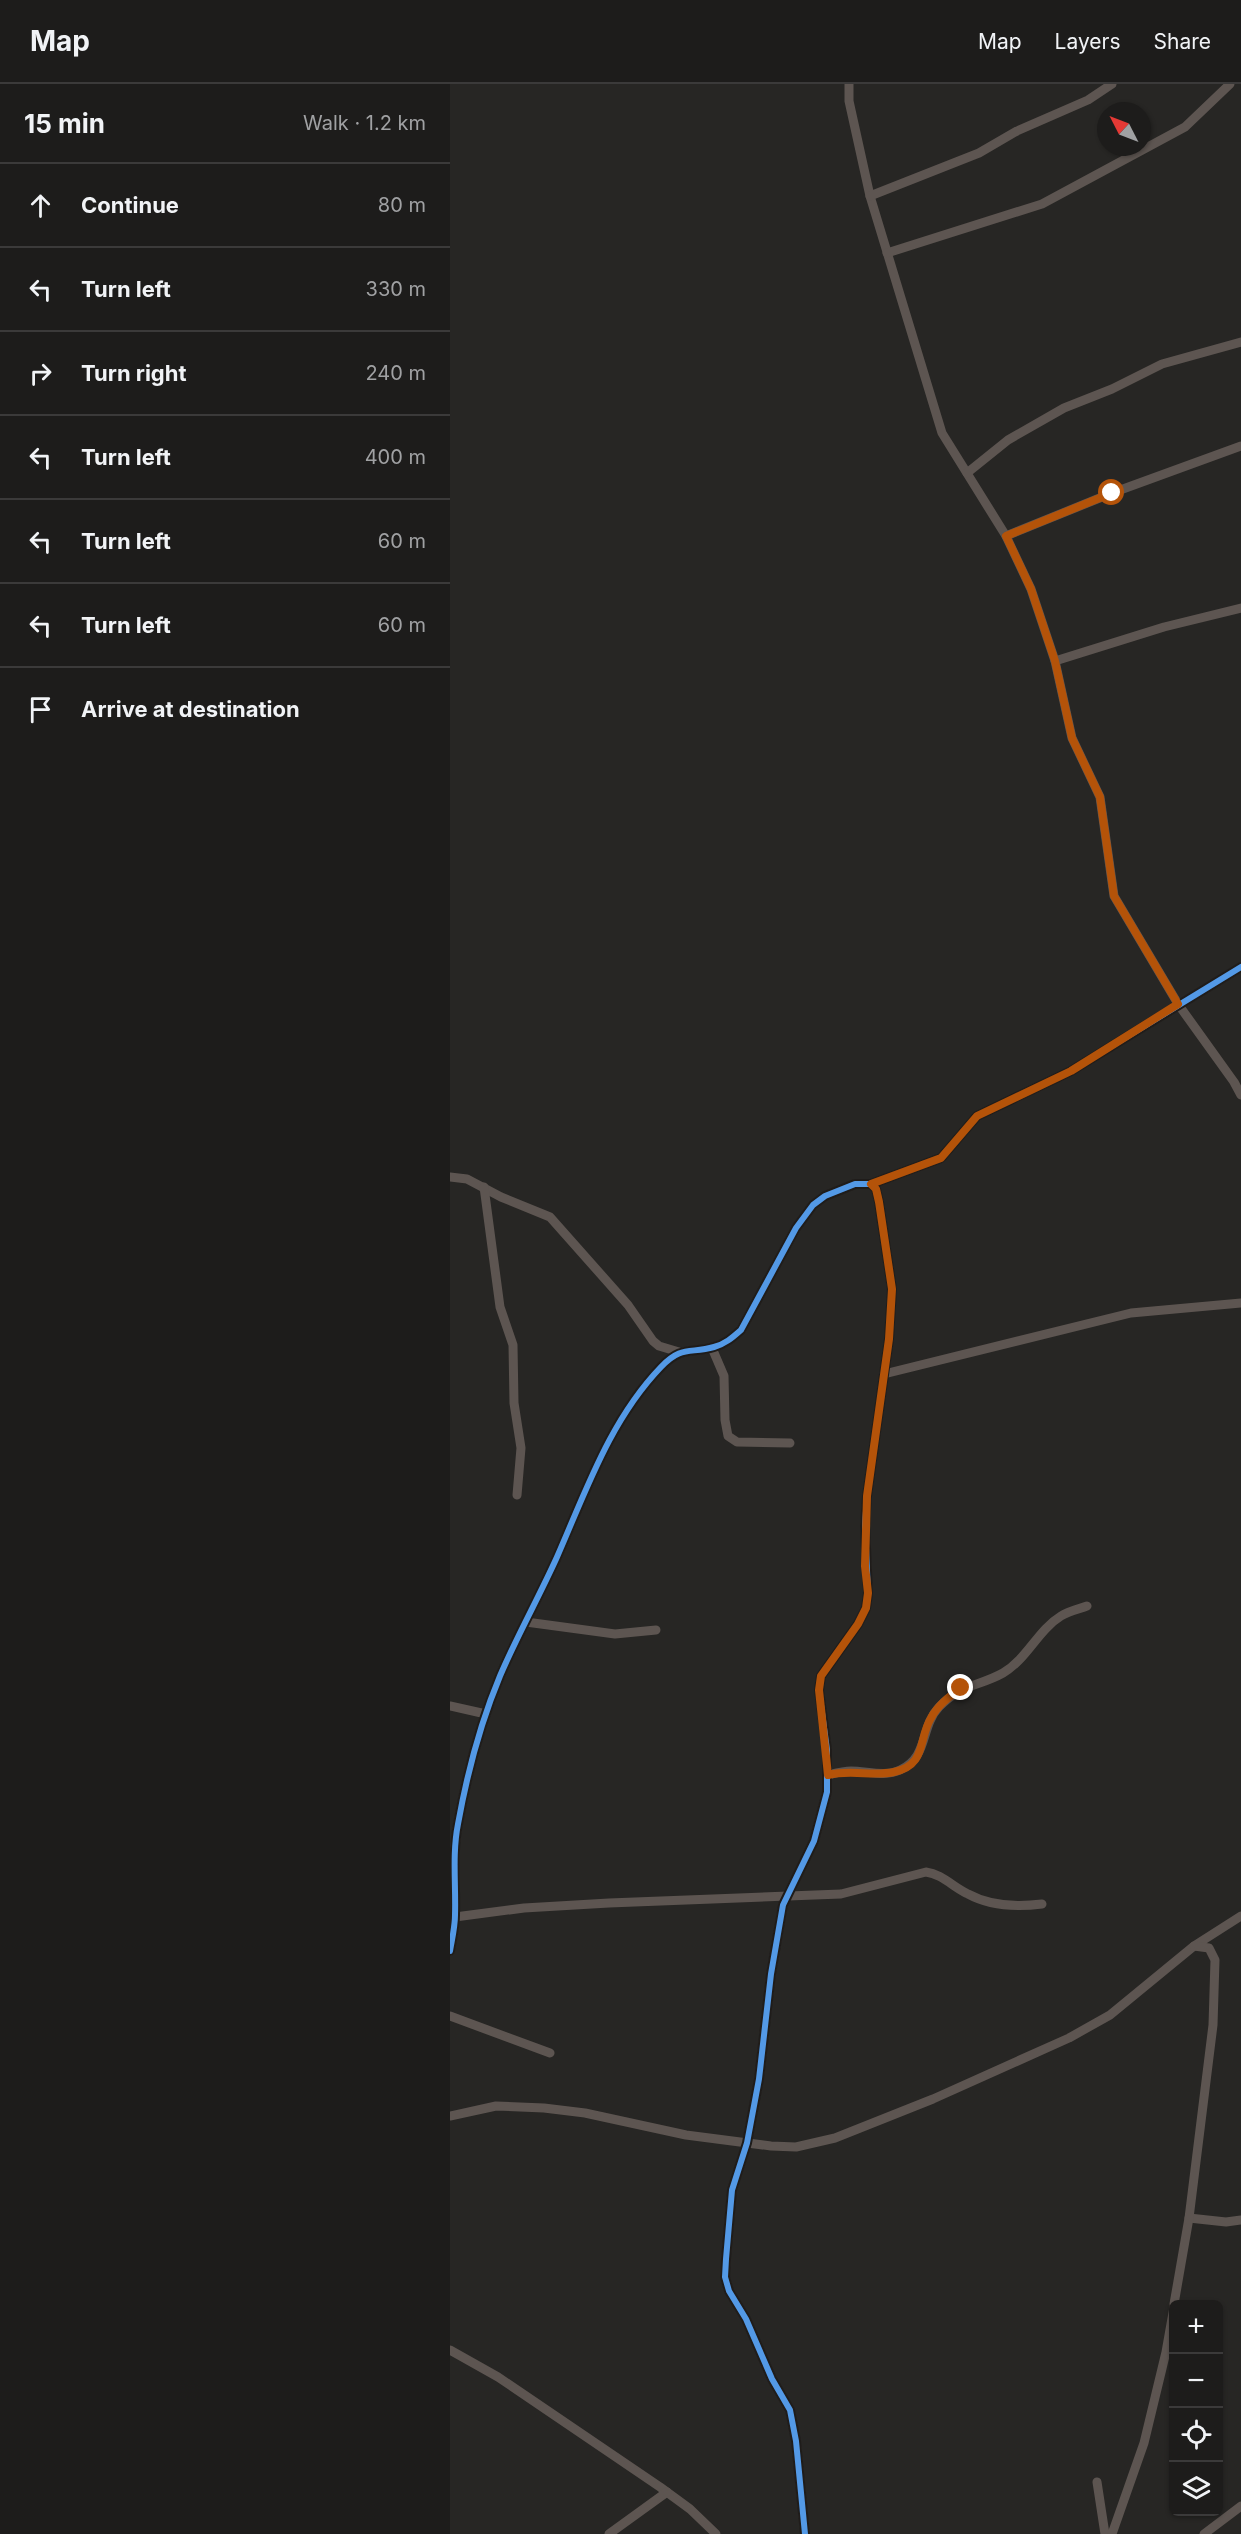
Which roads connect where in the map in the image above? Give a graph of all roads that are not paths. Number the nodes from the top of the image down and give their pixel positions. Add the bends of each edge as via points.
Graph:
1 (849, 84) edge
2 (1112, 84) edge
3 (1230, 84) edge
4 (870, 196) junction
5 (886, 253) junction
6 (1241, 342) edge
7 (1241, 447) edge
8 (967, 473) junction
9 (1006, 536) junction
10 (1241, 608) edge
11 (1055, 661) junction
12 (1241, 967) edge
13 (1178, 1004) junction
14 (1241, 1095) edge
15 (450, 1177) edge
16 (871, 1184) junction
17 (484, 1187) junction
18 (1241, 1303) edge
19 (712, 1348) junction
20 (679, 1352) junction
21 (884, 1374) junction
22 (790, 1443) dead end
23 (517, 1495) dead end
24 (1087, 1606) dead end
25 (526, 1622) junction
26 (656, 1630) dead end
27 (450, 1706) edge
28 (486, 1714) junction
29 (828, 1775) junction
30 (786, 1896) junction
31 (1042, 1904) dead end
32 (1241, 1916) edge
33 (455, 1917) junction
34 (1194, 1946) junction
35 (450, 1951) edge
36 (450, 2016) edge
37 (550, 2053) dead end
38 (450, 2116) edge
39 (747, 2143) junction
40 (1190, 2218) junction
41 (1241, 2220) edge
42 (1175, 2300) edge
43 (1169, 2335) edge
44 (450, 2350) edge
45 (1097, 2482) dead end
46 (667, 2492) junction
47 (1241, 2506) edge
48 (609, 2534) edge
49 (716, 2534) edge
50 (805, 2534) edge
51 (1105, 2534) edge
52 (1112, 2534) edge
53 (1204, 2534) edge

1 - 4 street via 849,101
2 - 4 street via 1088,100 1017,131 979,153
3 - 5 street via 1185,127 1042,204
4 - 5 street
5 - 8 street via 942,433
6 - 8 street via 1162,364 1064,408 1008,440
7 - 9 street
8 - 9 street
9 - 11 street via 1031,589
10 - 11 street
11 - 13 street via 1072,738 1100,797 1114,896
12 - 13 street
13 - 14 street
13 - 16 street via 1071,1071 977,1116 941,1158
15 - 17 street
16 - 19 street via 841,1188 813,1205 792,1235 741,1330 729,1341
16 - 21 street via 879,1202 892,1289
17 - 20 street via 550,1217 628,1305 653,1341
17 - 23 street via 500,1307 513,1345 514,1403 521,1448
18 - 21 street via 1131,1313
19 - 20 street
19 - 22 street via 724,1376 728,1436 737,1442
20 - 25 street via 633,1401 612,1433
21 - 29 street via 867,1496 866,1608 821,1676 819,1690
24 - 29 street via 1061,1616 1002,1674 961,1688 949,1697 930,1719 922,1749 910,1764 893,1772 849,1770
25 - 26 street via 615,1634
25 - 28 street
27 - 28 street
28 - 33 street via 457,1828
29 - 30 street via 814,1841
30 - 31 street via 841,1894 926,1872 970,1896 1020,1906
30 - 33 street via 524,1908
30 - 39 street
32 - 34 street
33 - 35 street
34 - 39 street via 1110,2015 1069,2038 933,2099 836,2138 796,2147
34 - 40 street via 1209,1948 1215,1960 1213,2025
36 - 37 street
38 - 39 street via 496,2106 544,2108
39 - 50 street via 732,2190 725,2277 790,2410
40 - 41 street
40 - 42 street
43 - 52 street via 1144,2443
44 - 46 street
45 - 51 street
46 - 48 street
46 - 49 street
47 - 53 street

